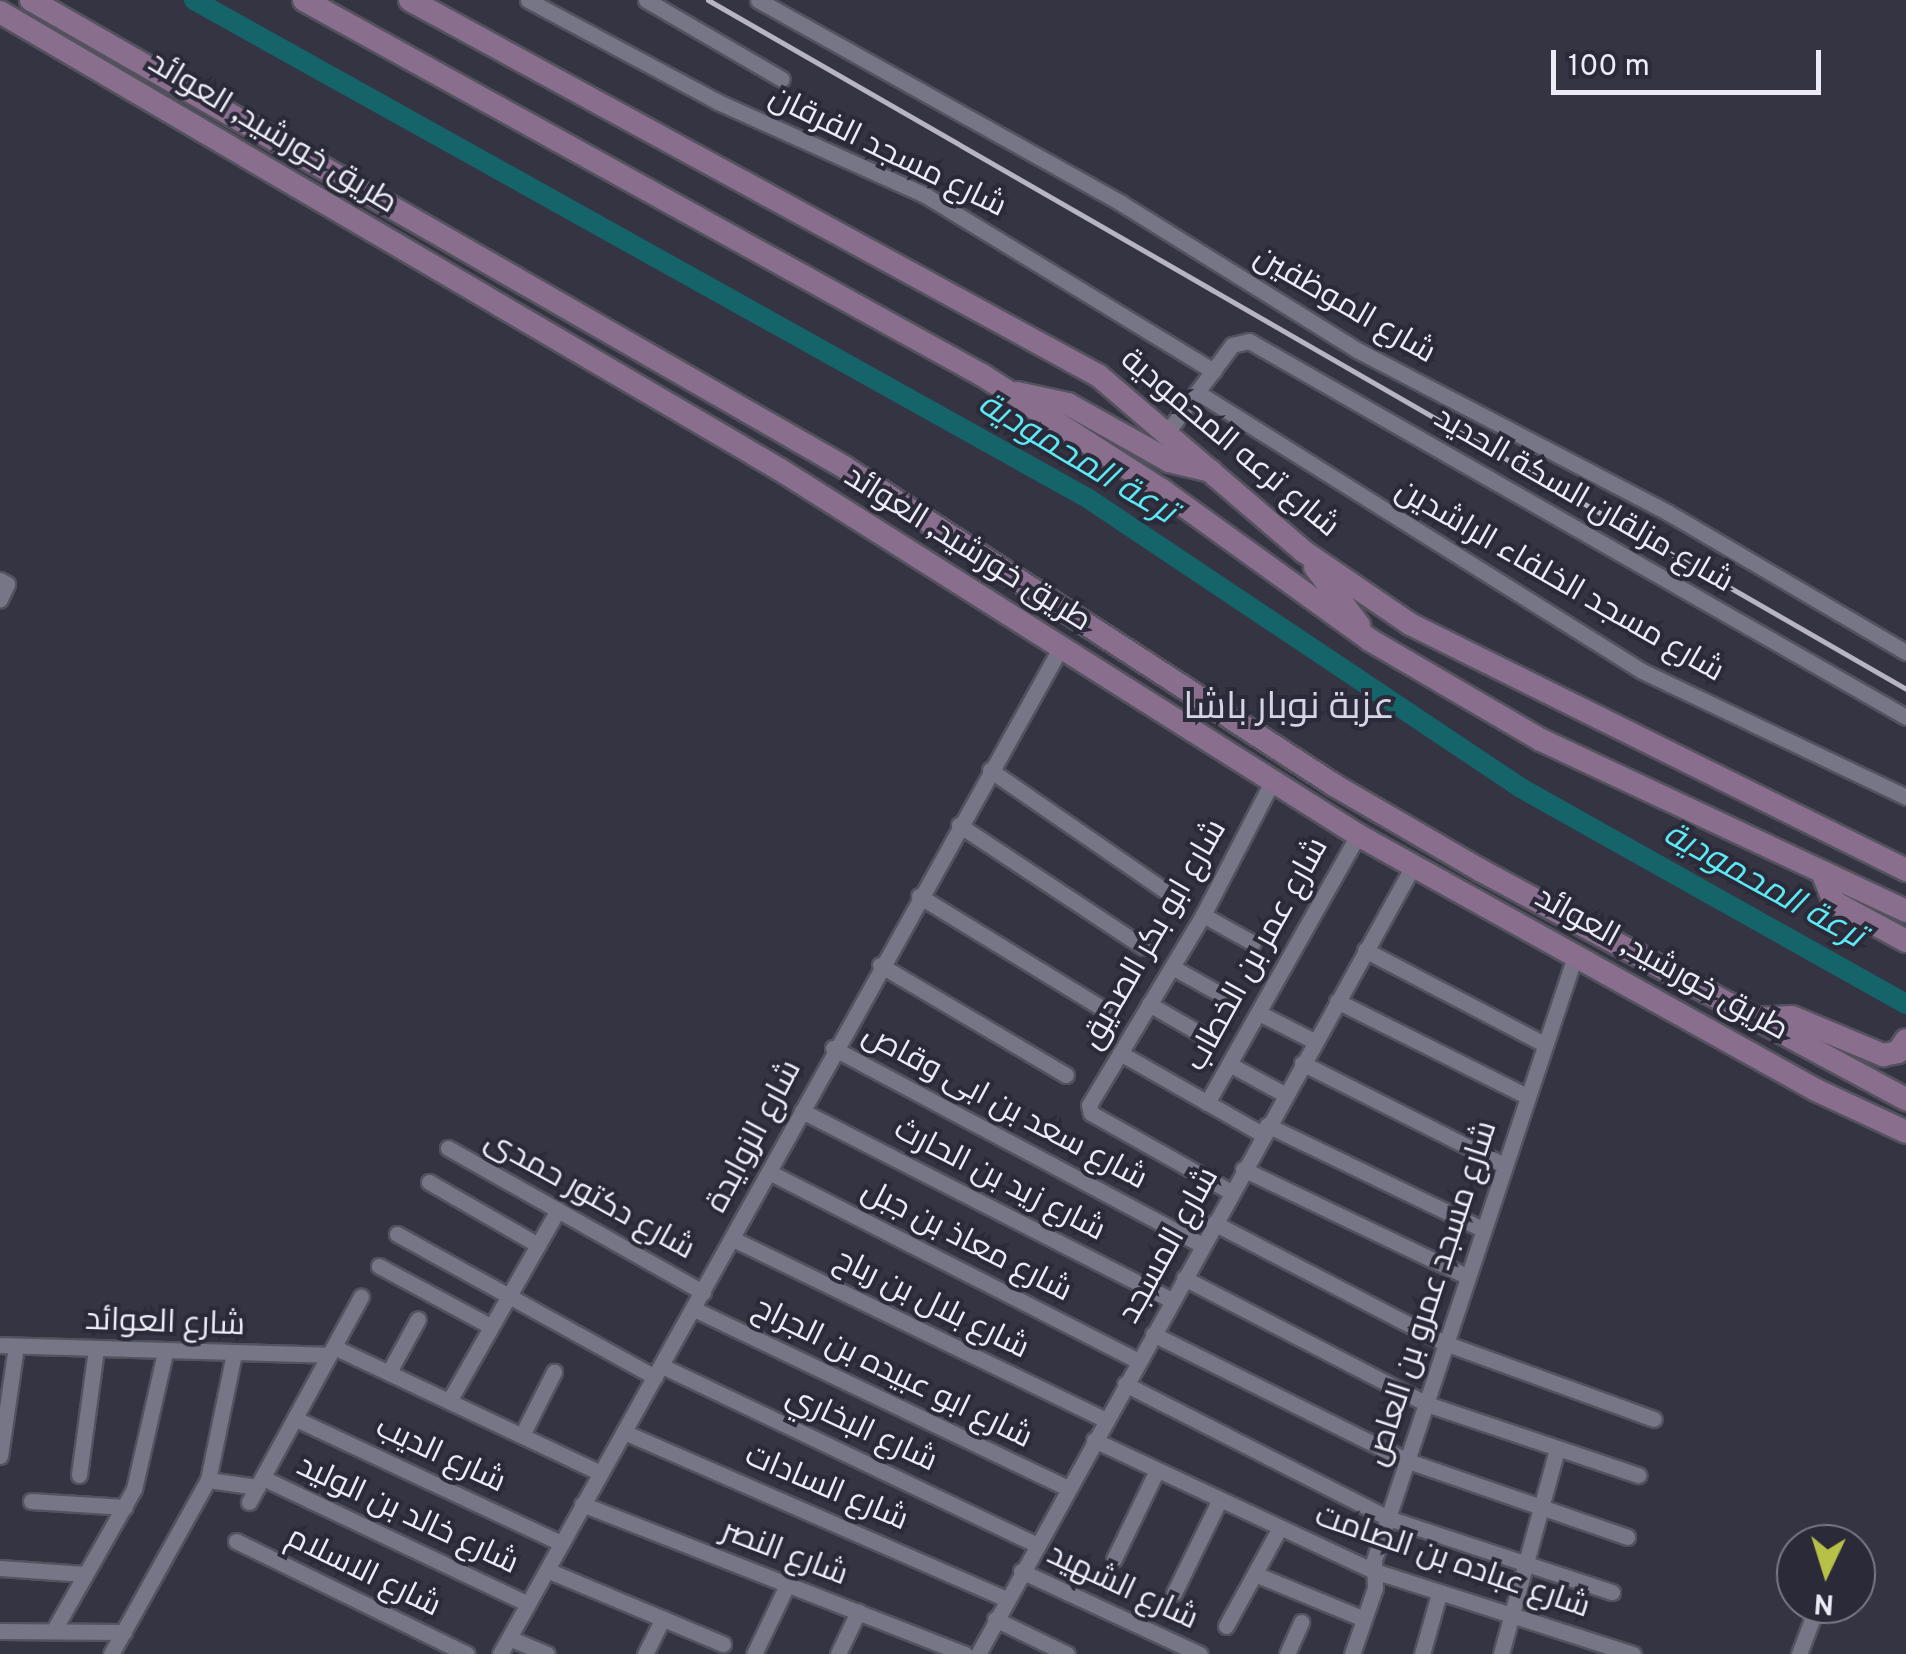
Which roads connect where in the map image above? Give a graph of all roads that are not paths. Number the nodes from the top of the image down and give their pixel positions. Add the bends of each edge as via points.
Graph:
1 (32, 0) edge
2 (304, 0) edge
3 (410, 0) edge
4 (528, 0) edge
5 (646, 0) edge
6 (758, 0) edge
7 (0, 12) edge
8 (782, 79) dead end
9 (1214, 371) junction
10 (1197, 392) junction
11 (1011, 393) junction
12 (1168, 431) junction
13 (1215, 472) junction
14 (1303, 552) junction
15 (1370, 640) junction
16 (1061, 647) junction
17 (1906, 652) edge
18 (1906, 717) edge
19 (1217, 750) junction
20 (990, 770) junction
21 (1271, 784) junction
22 (1334, 785) junction
23 (1906, 798) edge
24 (959, 825) junction
25 (1358, 835) junction
26 (1413, 866) junction
27 (1906, 870) edge
28 (1822, 872) junction
29 (919, 896) junction
30 (1176, 899) dead end
31 (1906, 911) edge
32 (1203, 916) junction
33 (1906, 941) edge
34 (1253, 942) dead end
35 (1144, 946) dead end
36 (1365, 950) junction
37 (1576, 953) junction
38 (880, 965) junction
39 (1172, 967) junction
40 (1224, 996) dead end
41 (1336, 1002) junction
42 (1149, 1004) junction
43 (1105, 1010) dead end
44 (1259, 1013) junction
45 (1751, 1019) junction
46 (1198, 1033) dead end
47 (1314, 1041) junction
48 (1544, 1044) junction
49 (1904, 1044) edge
50 (833, 1048) junction
51 (1120, 1053) junction
52 (1302, 1063) junction
53 (1229, 1064) junction
54 (1066, 1076) dead end
55 (1284, 1094) junction
56 (1527, 1096) junction
57 (1906, 1098) edge
58 (1206, 1103) junction
59 (802, 1112) junction
60 (1265, 1129) junction
61 (1906, 1132) edge
62 (448, 1148) dead end
63 (1504, 1165) junction
64 (1243, 1169) junction
65 (770, 1172) junction
66 (429, 1182) dead end
67 (1231, 1192) junction
68 (558, 1210) junction
69 (1214, 1224) junction
70 (1482, 1229) junction
71 (397, 1234) dead end
72 (733, 1238) junction
73 (538, 1245) junction
74 (1202, 1245) junction
75 (379, 1266) dead end
76 (1466, 1276) junction
77 (1184, 1278) junction
78 (703, 1292) junction
79 (508, 1296) junction
80 (361, 1297) dead end
81 (1172, 1300) junction
82 (694, 1309) junction
83 (418, 1319) dead end
84 (490, 1326) junction
85 (1153, 1334) junction
86 (1444, 1343) junction
87 (8, 1345) edge
88 (96, 1350) junction
89 (332, 1351) junction
90 (165, 1352) junction
91 (234, 1353) junction
92 (1138, 1361) junction
93 (658, 1371) junction
94 (388, 1372) junction
95 (554, 1372) dead end
96 (1125, 1384) junction
97 (449, 1400) junction
98 (1427, 1404) junction
99 (296, 1419) junction
100 (1654, 1419) dead end
101 (1105, 1420) junction
102 (624, 1432) junction
103 (522, 1435) junction
104 (1094, 1440) junction
105 (1557, 1450) junction
106 (0, 1456) edge
107 (1408, 1460) junction
108 (600, 1472) junction
109 (1156, 1472) junction
110 (79, 1475) dead end
111 (1638, 1475) dead end
112 (208, 1480) junction
113 (260, 1482) junction
114 (1067, 1488) junction
115 (31, 1500) dead end
116 (249, 1502) dead end
117 (1218, 1503) junction
118 (582, 1504) junction
119 (125, 1507) junction
120 (1539, 1508) junction
121 (1388, 1518) junction
122 (1278, 1531) junction
123 (1627, 1538) dead end
124 (236, 1541) dead end
125 (561, 1544) junction
126 (1036, 1544) junction
127 (1114, 1559) dead end
128 (1522, 1564) junction
129 (0, 1568) edge
130 (547, 1570) junction
131 (1021, 1571) junction
132 (1374, 1572) junction
133 (85, 1574) junction
134 (1256, 1574) junction
135 (787, 1584) junction
136 (1612, 1592) dead end
137 (1174, 1593) dead end
138 (1439, 1594) junction
139 (1006, 1599) junction
140 (528, 1604) junction
141 (858, 1612) junction
142 (1512, 1616) junction
143 (663, 1618) junction
144 (1364, 1619) junction
145 (994, 1620) junction
146 (1300, 1622) dead end
147 (1810, 1624) edge
148 (1226, 1626) dead end
149 (54, 1628) junction
150 (0, 1632) edge
151 (124, 1632) junction
152 (509, 1638) junction
153 (722, 1644) dead end
154 (926, 1647) edge
155 (111, 1654) edge
156 (466, 1654) edge
157 (500, 1654) edge
158 (547, 1654) edge
159 (645, 1654) edge
160 (754, 1654) edge
161 (838, 1654) edge
162 (965, 1654) edge
163 (978, 1654) edge
164 (1067, 1654) edge
165 (1200, 1654) edge
166 (1287, 1654) edge
167 (1352, 1654) edge
168 (1422, 1654) edge
169 (1501, 1654) edge
170 (1632, 1654) edge
171 (1799, 1654) edge

1 - 22 main road, طريق خورشيد, العوائد via 844,467
2 - 11 main road
3 - 12 main road, شارع ترعه المحمودية via 1099,376
4 - 9 street, شارع مسجد الفرقان via 718,102 925,196
5 - 8 street
6 - 17 street, شارع الموظفين via 1120,203 1358,350 1667,512
7 - 16 main road, طريق خورشيد, العوائد via 779,469
9 - 10 street
9 - 18 street, شارع مزلقان السكة الحديد via 1232,346 1248,341
10 - 12 street
10 - 23 street, شارع مسجد الخلفاء الراشدين via 1642,671
11 - 13 main road via 1068,404 1178,465
11 - 15 main road via 1162,490
12 - 13 main road, شارع ترعه المحمودية
13 - 14 main road, شارع ترعه المحمودية
14 - 15 main road
14 - 27 main road, شارع ترعه المحمودية via 1410,624 1514,679
15 - 28 main road via 1541,740
16 - 19 main road, طريق خورشيد, العوائد
16 - 20 street, شارع الزوايدة
19 - 21 main road, طريق خورشيد, العوائد
19 - 22 main road
20 - 24 street, شارع الزوايدة
20 - 30 street
21 - 25 main road, طريق خورشيد, العوائد
21 - 32 street, شارع ابو بكر الصديق
22 - 45 main road, طريق خورشيد, العوائد
24 - 29 street, شارع الزوايدة
24 - 35 street
25 - 26 main road, طريق خورشيد, العوائد
25 - 44 street, شارع عمر بن الخطاب
26 - 36 street, شارع المسجد
26 - 37 main road, طريق خورشيد, العوائد
28 - 31 main road
28 - 33 main road via 1834,902
29 - 38 street, شارع الزوايدة
29 - 43 street
32 - 34 street
32 - 39 street, شارع ابو بكر الصديق
36 - 41 street, شارع المسجد
36 - 48 street
37 - 48 street, شارع مسجد عمرو بن العاص
37 - 61 main road, طريق خورشيد, العوائد via 1816,1090
38 - 50 street, شارع الزوايدة
38 - 54 street
39 - 40 street
39 - 42 street, شارع ابو بكر الصديق
41 - 47 street, شارع المسجد
41 - 56 street
42 - 46 street
42 - 51 street, شارع ابو بكر الصديق
44 - 47 street
44 - 53 street, شارع عمر بن الخطاب
45 - 49 main road via 1792,1017 1883,1056
45 - 57 main road, طريق خورشيد, العوائد
47 - 52 street, شارع المسجد
48 - 56 street, شارع مسجد عمرو بن العاص
50 - 59 street, شارع الزوايدة
50 - 74 street, شارع سعد بن ابى وقاص
51 - 58 street
51 - 67 street, شارع ابو بكر الصديق via 1090,1102 1091,1113
52 - 55 street, شارع المسجد
52 - 63 street
53 - 55 street
53 - 58 street, شارع عمر بن الخطاب
55 - 60 street, شارع المسجد
56 - 63 street, شارع مسجد عمرو بن العاص
58 - 60 street
59 - 65 street, شارع الزوايدة
59 - 81 street, شارع زيد بن الحارث
60 - 64 street, شارع المسجد
60 - 70 street
62 - 68 street, شارع دكتور حمدى
63 - 70 street, شارع مسجد عمرو بن العاص
64 - 67 street, شارع المسجد
64 - 76 street
65 - 72 street, شارع الزوايدة
65 - 92 street, شارع معاذ بن جبل
66 - 73 street
67 - 69 street, شارع المسجد
68 - 73 street
68 - 78 street, شارع دكتور حمدى
69 - 74 street, شارع المسجد
69 - 86 street
70 - 76 street, شارع مسجد عمرو بن العاص
71 - 79 street, شارع البخاري
72 - 78 street, شارع الزوايدة
72 - 101 street, شارع بلال بن رباح
73 - 79 street
74 - 77 street, شارع المسجد
75 - 84 street
76 - 86 street, شارع مسجد عمرو بن العاص
77 - 81 street, شارع المسجد
77 - 98 street
78 - 82 street, شارع الزوايدة
79 - 84 street
79 - 93 street, شارع البخاري
80 - 89 street
81 - 85 street, شارع المسجد
82 - 93 street, شارع الزوايدة
82 - 114 street, شارع ابو عبيده بن الجراح
83 - 94 street
84 - 97 street
85 - 92 street, شارع المسجد
85 - 107 street
86 - 98 street, شارع مسجد عمرو بن العاص
86 - 100 street
87 - 88 street, شارع العوائد
87 - 106 street
88 - 90 street, شارع العوائد
88 - 110 street
89 - 91 street, شارع العوائد
89 - 94 street
89 - 99 street
90 - 91 street, شارع العوائد
90 - 119 street via 144,1463
91 - 112 street
92 - 96 street, شارع المسجد
93 - 102 street, شارع الزوايدة
93 - 126 street, شارع البخاري
94 - 97 street
95 - 103 street
96 - 101 street, شارع المسجد
96 - 121 street
97 - 103 street
98 - 105 street
98 - 107 street, شارع مسجد عمرو بن العاص
99 - 113 street
99 - 125 street, شارع الديب
101 - 104 street, شارع المسجد
102 - 108 street, شارع الزوايدة
102 - 139 street, شارع السادات
103 - 108 street
104 - 109 street, شارع عباده بن الصامت
104 - 114 street, شارع المسجد
105 - 111 street
105 - 120 street
107 - 120 street
107 - 121 street, شارع مسجد عمرو بن العاص
108 - 118 street, شارع الزوايدة
109 - 117 street, شارع عباده بن الصامت
109 - 127 street
112 - 113 street, شارع خالد بن الوليد
112 - 151 street
113 - 116 street
113 - 140 street, شارع خالد بن الوليد
114 - 126 street, شارع المسجد
115 - 119 street
117 - 122 street, شارع عباده بن الصامت
117 - 137 street
118 - 125 street, شارع الزوايدة
118 - 135 street, شارع النصر
119 - 133 street
120 - 123 street
120 - 128 street
121 - 128 street
121 - 132 street, شارع مسجد عمرو بن العاص
122 - 132 street, شارع عباده بن الصامت
122 - 134 street
124 - 156 street, شارع الاسلام
125 - 130 street, شارع الزوايدة
126 - 131 street, شارع المسجد
128 - 136 street
128 - 142 street
129 - 133 street
130 - 140 street, شارع الزوايدة
130 - 143 street
131 - 139 street, شارع المسجد
131 - 165 street, شارع الشهيد
132 - 138 street, شارع عباده بن الصامت
132 - 144 street, شارع مسجد عمرو بن العاص
133 - 149 street
134 - 144 street
134 - 148 street
135 - 141 street, شارع النصر
135 - 160 street
138 - 142 street, شارع عباده بن الصامت
138 - 168 street
139 - 145 street, شارع المسجد
140 - 152 street, شارع الزوايدة
141 - 154 street, شارع النصر
141 - 161 street
142 - 169 street
142 - 170 street, شارع عباده بن الصامت
143 - 153 street
143 - 159 street
144 - 167 street, شارع مسجد عمرو بن العاص
145 - 163 street, شارع المسجد
145 - 164 street
146 - 166 street
147 - 171 street
149 - 150 street
149 - 151 street
151 - 155 street
152 - 157 street, شارع الزوايدة
152 - 158 street
154 - 162 street, شارع النصر

